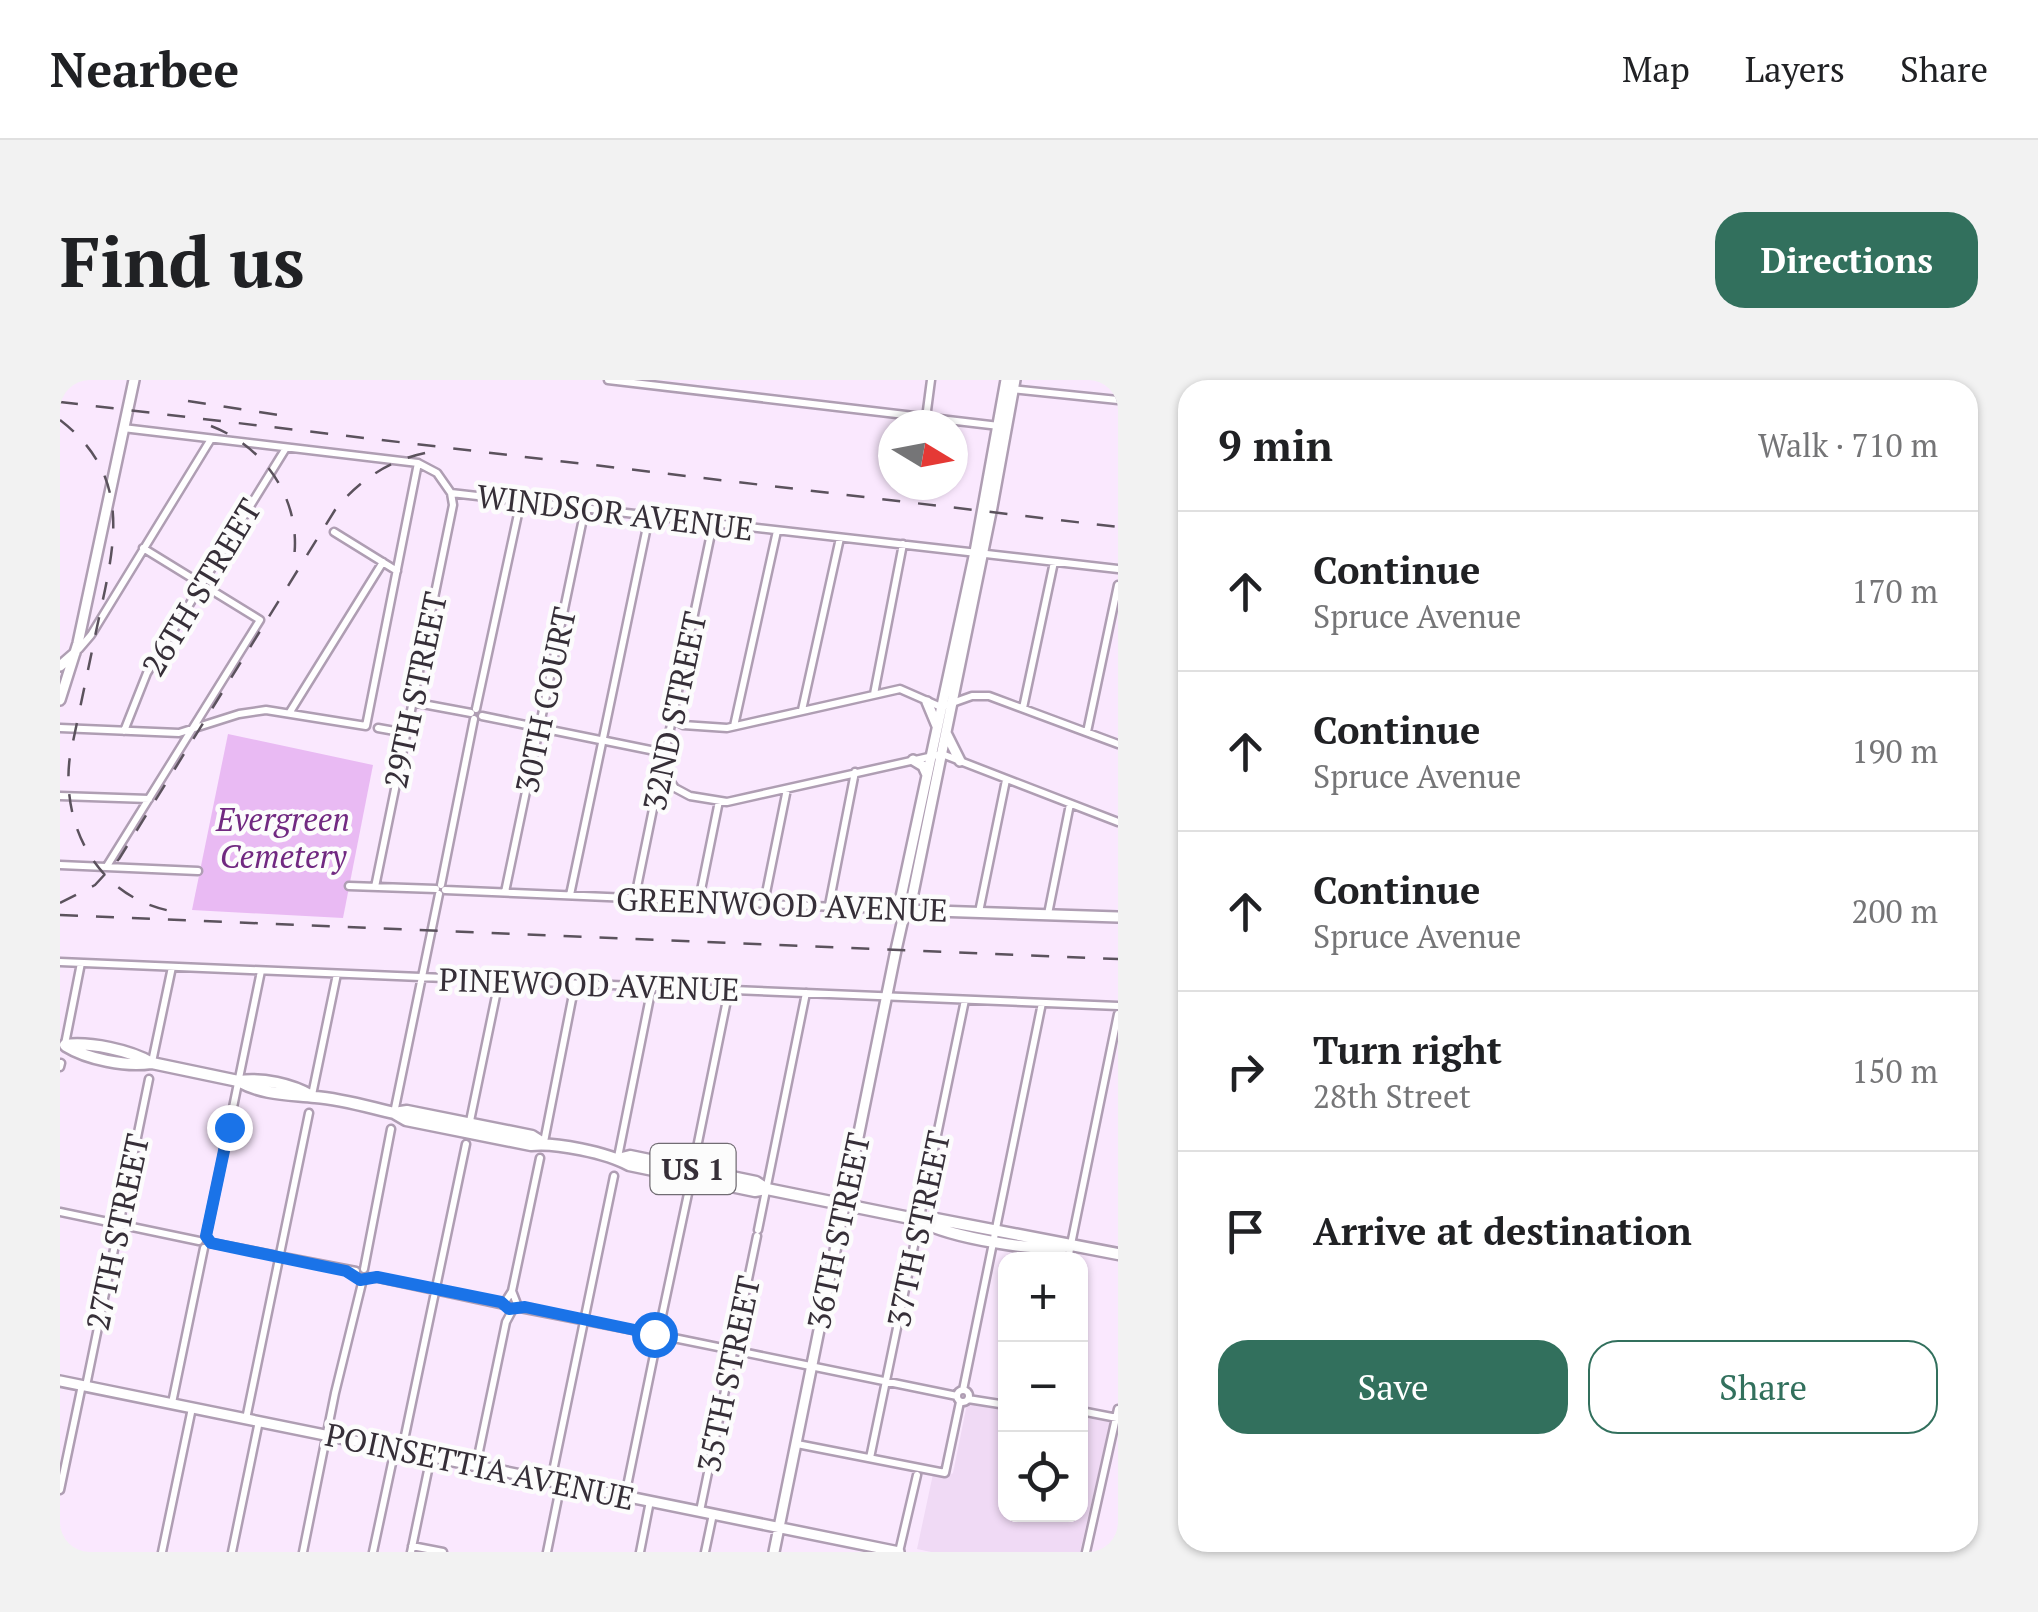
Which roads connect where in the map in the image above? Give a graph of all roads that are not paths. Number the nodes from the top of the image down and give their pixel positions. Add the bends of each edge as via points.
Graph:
1 (134, 380) edge
2 (608, 380) edge
3 (931, 380) edge
4 (1010, 384) edge
5 (1118, 400) edge
6 (927, 410) edge
7 (878, 412) edge
8 (968, 423) edge
9 (1003, 427) junction
10 (123, 428) junction
11 (210, 439) junction
12 (286, 448) junction
13 (418, 464) junction
14 (451, 493) junction
15 (521, 500) junction
16 (585, 509) junction
17 (649, 516) junction
18 (713, 524) junction
19 (777, 531) junction
20 (334, 532) dead end
21 (840, 538) junction
22 (903, 544) junction
23 (143, 548) junction
24 (979, 553) junction
25 (383, 562) junction
26 (1054, 562) junction
27 (1118, 569) edge
28 (397, 571) junction
29 (202, 584) junction
30 (1118, 585) edge
31 (76, 652) junction
32 (60, 666) edge
33 (64, 676) edge
34 (956, 684) junction
35 (874, 694) junction
36 (60, 697) edge
37 (968, 697) junction
38 (412, 702) junction
39 (927, 702) junction
40 (946, 706) junction
41 (1024, 708) junction
42 (802, 710) junction
43 (290, 712) junction
44 (476, 714) junction
45 (672, 719) junction
46 (734, 726) junction
47 (60, 728) edge
48 (378, 728) dead end
49 (540, 728) junction
50 (192, 730) junction
51 (941, 730) junction
52 (124, 731) junction
53 (1087, 732) junction
54 (406, 733) junction
55 (603, 741) junction
56 (1118, 744) edge
57 (665, 753) junction
58 (936, 755) junction
59 (913, 760) junction
60 (960, 762) junction
61 (855, 772) junction
62 (926, 774) junction
63 (1006, 780) junction
64 (787, 789) junction
65 (60, 796) edge
66 (149, 799) junction
67 (719, 802) junction
68 (1070, 804) junction
69 (1118, 822) edge
70 (60, 865) edge
71 (107, 866) junction
72 (198, 870) dead end
73 (349, 886) dead end
74 (375, 887) junction
75 (440, 890) junction
76 (506, 892) junction
77 (570, 895) junction
78 (635, 898) junction
79 (700, 900) junction
80 (764, 903) junction
81 (829, 906) junction
82 (905, 910) junction
83 (980, 912) junction
84 (1048, 914) junction
85 (1118, 915) edge
86 (60, 962) edge
87 (82, 963) junction
88 (172, 967) junction
89 (261, 971) junction
90 (338, 974) junction
91 (423, 978) junction
92 (498, 980) junction
93 (576, 984) junction
94 (652, 987) junction
95 (729, 990) junction
96 (806, 993) junction
97 (887, 997) junction
98 (965, 1000) junction
99 (1042, 1003) junction
100 (1118, 1006) edge
101 (1118, 1014) edge
102 (62, 1045) edge
103 (152, 1063) junction
104 (149, 1078) dead end
105 (238, 1081) junction
106 (312, 1096) junction
107 (394, 1112) junction
108 (309, 1113) dead end
109 (390, 1128) dead end
110 (468, 1133) junction
111 (543, 1143) junction
112 (540, 1158) dead end
113 (618, 1159) junction
114 (614, 1176) dead end
115 (691, 1179) junction
116 (767, 1189) junction
117 (844, 1205) junction
118 (60, 1212) edge
119 (920, 1220) junction
120 (119, 1224) junction
121 (995, 1236) junction
122 (205, 1242) junction
123 (1071, 1246) junction
124 (1070, 1252) edge
125 (1118, 1254) edge
126 (279, 1257) junction
127 (360, 1272) junction
128 (435, 1289) junction
129 (511, 1304) junction
130 (584, 1319) junction
131 (658, 1335) junction
132 (733, 1350) junction
133 (811, 1366) junction
134 (60, 1380) edge
135 (886, 1381) junction
136 (84, 1385) junction
137 (962, 1397) junction
138 (172, 1404) junction
139 (998, 1404) edge
140 (192, 1408) junction
141 (1118, 1408) edge
142 (1088, 1413) edge
143 (246, 1418) junction
144 (1117, 1418) edge
145 (259, 1421) junction
146 (327, 1435) junction
147 (795, 1444) junction
148 (398, 1450) junction
149 (431, 1456) junction
150 (870, 1458) junction
151 (476, 1466) junction
152 (917, 1475) dead end
153 (556, 1482) junction
154 (60, 1490) edge
155 (625, 1496) junction
156 (650, 1501) junction
157 (700, 1511) junction
158 (713, 1514) junction
159 (778, 1527) junction
160 (412, 1549) edge
161 (162, 1552) edge
162 (232, 1552) edge
163 (303, 1552) edge
164 (373, 1552) edge
165 (443, 1552) edge
166 (547, 1552) edge
167 (640, 1552) edge
168 (705, 1552) edge
169 (774, 1552) edge
170 (899, 1552) edge
171 (1086, 1552) edge

1 - 10 street
2 - 7 street
3 - 6 street
4 - 5 street
4 - 9 street, 36TH STREET
8 - 9 street
9 - 24 street, 36TH STREET
10 - 11 street
10 - 31 street
11 - 12 street
11 - 23 street
12 - 13 street
12 - 29 street, 26TH STREET
13 - 14 street, WINDSOR AVENUE
13 - 28 street
14 - 15 street, WINDSOR AVENUE
14 - 38 street, 29TH STREET
15 - 16 street, WINDSOR AVENUE
15 - 44 street
16 - 17 street, WINDSOR AVENUE
16 - 49 street, 30TH COURT
17 - 18 street, WINDSOR AVENUE
17 - 55 street
18 - 19 street, WINDSOR AVENUE
18 - 45 street, 32ND STREET
19 - 21 street, WINDSOR AVENUE
19 - 46 street
20 - 25 street
21 - 22 street, WINDSOR AVENUE
21 - 42 street
22 - 24 street, WINDSOR AVENUE
22 - 35 street
23 - 29 street
23 - 31 street
24 - 26 street, WINDSOR AVENUE
24 - 34 street, 36TH STREET
24 - 40 street, 36TH STREET
25 - 28 street
25 - 43 street
26 - 27 street, WINDSOR AVENUE
26 - 41 street
28 - 43 street via 366,726
29 - 50 street via 260,620
29 - 52 street, 26TH STREET via 140,688
30 - 53 street
31 - 32 street
31 - 33 street
33 - 36 street
34 - 37 street
34 - 40 street, 36TH STREET
35 - 39 street via 900,689
35 - 42 street
37 - 40 street
37 - 41 street via 990,696
38 - 44 street
38 - 54 street, 29TH STREET
39 - 40 street
39 - 51 street
40 - 51 street, 36TH STREET
41 - 53 street
42 - 46 street
43 - 50 street via 252,711
44 - 49 street
44 - 75 street
45 - 46 street
45 - 57 street, 32ND STREET
47 - 52 street
48 - 54 street
49 - 55 street
49 - 76 street, 30TH COURT
50 - 52 street
50 - 66 street
51 - 58 street, 36TH STREET
51 - 60 street
53 - 56 street
54 - 74 street, 29TH STREET
55 - 57 street
55 - 77 street
57 - 67 street via 665,774 675,788
57 - 78 street, 32ND STREET
58 - 59 street
58 - 60 street
58 - 62 street, 36TH STREET
58 - 82 street, 36TH STREET
59 - 61 street
59 - 62 street
60 - 63 street
61 - 64 street
61 - 81 street
62 - 82 street, 36TH STREET via 901,896
63 - 68 street
63 - 83 street
64 - 67 street
64 - 80 street
65 - 66 street
66 - 71 street
67 - 79 street
68 - 69 street
68 - 84 street
70 - 71 street
71 - 72 street
73 - 74 street, GREENWOOD AVENUE
74 - 75 street, GREENWOOD AVENUE
75 - 76 street, GREENWOOD AVENUE
75 - 91 street
76 - 77 street, GREENWOOD AVENUE
77 - 78 street, GREENWOOD AVENUE
78 - 79 street, GREENWOOD AVENUE
79 - 80 street, GREENWOOD AVENUE
80 - 81 street, GREENWOOD AVENUE
81 - 82 street, GREENWOOD AVENUE
82 - 83 street, GREENWOOD AVENUE
82 - 97 street, 36TH STREET
83 - 84 street, GREENWOOD AVENUE
84 - 85 street, GREENWOOD AVENUE
86 - 87 street, PINEWOOD AVENUE
87 - 88 street, PINEWOOD AVENUE
87 - 102 street
88 - 89 street, PINEWOOD AVENUE
88 - 103 street
89 - 90 street, PINEWOOD AVENUE
89 - 105 street
90 - 91 street, PINEWOOD AVENUE
90 - 106 street
91 - 92 street, PINEWOOD AVENUE
91 - 107 street
92 - 93 street, PINEWOOD AVENUE
92 - 110 street
93 - 94 street, PINEWOOD AVENUE
93 - 111 street
94 - 95 street, PINEWOOD AVENUE
94 - 113 street
95 - 96 street, PINEWOOD AVENUE
95 - 115 street
96 - 97 street, PINEWOOD AVENUE
96 - 116 street, 35TH STREET
97 - 98 street, PINEWOOD AVENUE
97 - 117 street, 36TH STREET
98 - 99 street, PINEWOOD AVENUE
98 - 119 street, 37TH STREET
99 - 100 street, PINEWOOD AVENUE
99 - 121 street
101 - 123 street
102 - 103 main road, US 1
103 - 105 main road, US 1
104 - 120 street, 27TH STREET
105 - 106 main road, US 1
105 - 122 street
106 - 107 main road, US 1
107 - 110 main road, US 1
108 - 126 street
109 - 127 street
110 - 111 main road, US 1
110 - 128 street
111 - 113 main road, US 1
112 - 129 street
113 - 115 main road, US 1
114 - 130 street
115 - 116 main road, US 1
115 - 131 street
116 - 117 main road, US 1
116 - 132 street, 35TH STREET
117 - 119 main road, US 1
117 - 133 street, 36TH STREET
118 - 120 street
119 - 121 main road, US 1 via 936,1218
119 - 135 street, 37TH STREET
120 - 122 street
120 - 136 street, 27TH STREET
121 - 123 main road, US 1
121 - 137 street
122 - 126 street
122 - 138 street
123 - 124 street
123 - 125 main road, US 1
126 - 127 street
126 - 143 street
127 - 128 street
127 - 146 street
128 - 129 street
128 - 148 street
129 - 130 street
129 - 151 street
130 - 131 street
130 - 153 street
131 - 132 street
131 - 155 street
132 - 133 street
132 - 157 street, 35TH STREET
133 - 135 street
133 - 147 street, 36TH STREET
134 - 136 street, POINSETTIA AVENUE
135 - 137 street
135 - 150 street, 37TH STREET
136 - 138 street, POINSETTIA AVENUE
136 - 154 street, 27TH STREET
137 - 139 street
137 - 150 street via 945,1473
138 - 140 street, POINSETTIA AVENUE
140 - 143 street, POINSETTIA AVENUE
140 - 161 street
141 - 144 street
142 - 144 street
143 - 145 street, POINSETTIA AVENUE
144 - 171 street
145 - 146 street, POINSETTIA AVENUE
145 - 162 street
146 - 148 street, POINSETTIA AVENUE
146 - 163 street
147 - 150 street
147 - 159 street, 36TH STREET
148 - 149 street, POINSETTIA AVENUE
148 - 164 street
149 - 151 street, POINSETTIA AVENUE
149 - 160 street
151 - 153 street, POINSETTIA AVENUE
152 - 170 street
153 - 155 street, POINSETTIA AVENUE
153 - 166 street
155 - 156 street, POINSETTIA AVENUE
156 - 157 street, POINSETTIA AVENUE
156 - 167 street
157 - 158 street, POINSETTIA AVENUE
158 - 159 street, POINSETTIA AVENUE
158 - 168 street, 35TH STREET
159 - 169 street, 36TH STREET
159 - 170 street, POINSETTIA AVENUE
160 - 165 street

